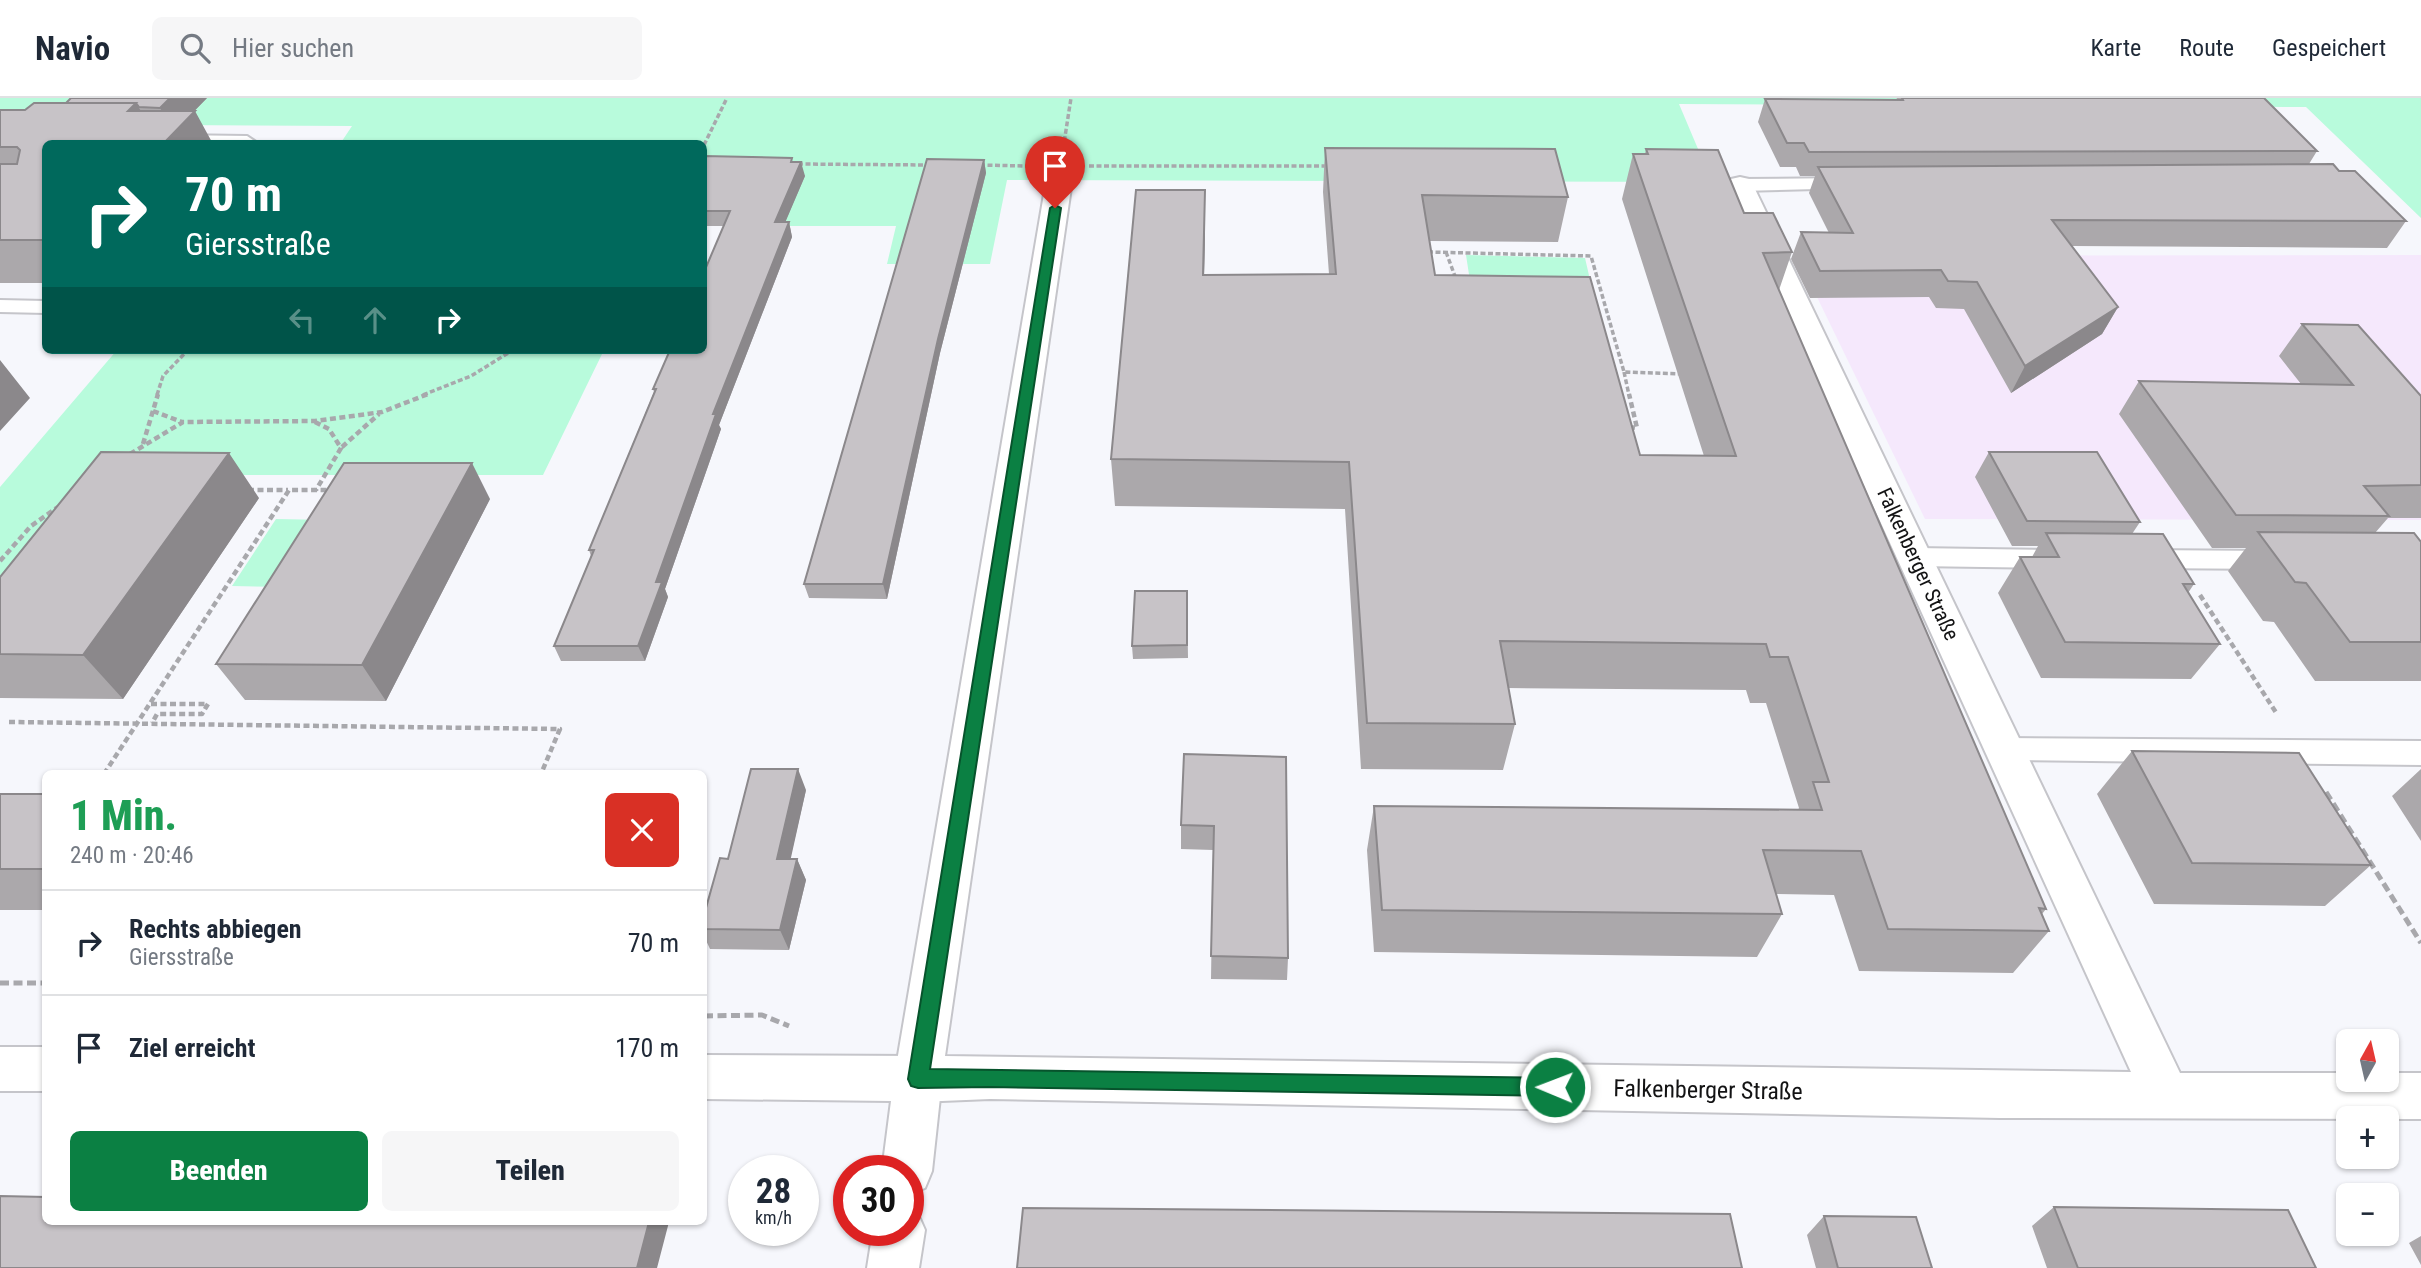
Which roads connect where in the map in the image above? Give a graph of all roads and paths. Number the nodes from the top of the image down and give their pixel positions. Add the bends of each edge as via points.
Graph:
1 (727, 98) edge
2 (1071, 98) edge
3 (706, 140) edge
4 (790, 164) edge
5 (939, 165) edge
6 (979, 165) edge
7 (1336, 166) edge
8 (1060, 171) junction
9 (1865, 184) edge
10 (1740, 185) joint
11 (1419, 252) edge
12 (1446, 253) junction
13 (1458, 286) edge
14 (42, 307) edge
15 (4, 310) edge
16 (1594, 314) edge
17 (1608, 314) junction
18 (184, 354) edge
19 (507, 354) edge
20 (1624, 372) junction
21 (1693, 374) edge
22 (153, 411) junction
23 (382, 412) junction
24 (314, 421) junction
25 (183, 422) junction
26 (1624, 427) edge
27 (143, 445) junction
28 (341, 448) junction
29 (120, 461) edge
30 (243, 489) dead end
31 (289, 490) junction
32 (316, 490) junction
33 (344, 490) edge
34 (65, 502) edge
35 (1914, 558) junction
36 (2081, 559) edge
37 (2122, 559) edge
38 (2303, 560) edge
39 (0, 561) edge
40 (150, 704) junction
41 (9, 722) dead end
42 (136, 724) junction
43 (152, 724) junction
44 (2004, 750) junction
45 (2421, 752) edge
46 (107, 770) edge
47 (543, 770) edge
48 (0, 983) edge
49 (42, 984) edge
50 (762, 1015) dead end
51 (707, 1016) edge
52 (0, 1069) edge
53 (42, 1069) edge
54 (707, 1077) edge
55 (918, 1079) junction
56 (2166, 1095) junction
57 (2421, 1097) edge
58 (909, 1155) edge
59 (896, 1246) edge
60 (893, 1268) edge

1 - 3 path
2 - 8 path
4 - 5 path
6 - 8 path
7 - 8 path
8 - 55 street
9 - 10 lane
10 - 35 street, Falkenberger Straße
11 - 12 path
12 - 13 path
12 - 17 path via 1591,256
14 - 15 lane
16 - 17 path
17 - 20 path
18 - 22 path via 163,376
19 - 23 path via 471,376
20 - 21 path
20 - 26 path via 1637,428
22 - 25 path
22 - 27 path
23 - 24 path
23 - 28 path
24 - 25 path
24 - 28 path via 329,429
25 - 27 path
27 - 29 path
28 - 32 path
30 - 31 path
31 - 32 path
31 - 40 path
32 - 33 path
34 - 39 path via 31,526
35 - 36 lane
35 - 44 street, Falkenberger Straße
37 - 38 lane
40 - 42 path
40 - 43 path via 208,704 202,714 158,714
41 - 42 path
42 - 43 path
42 - 46 path
43 - 47 path via 559,729
44 - 45 lane
44 - 56 street, Falkenberger Straße
48 - 49 path
50 - 51 path
52 - 53 street
54 - 55 street, Falkenberger Straße
55 - 56 street, Falkenberger Straße
55 - 58 street
56 - 57 street, Falkenberger Straße
59 - 60 street

